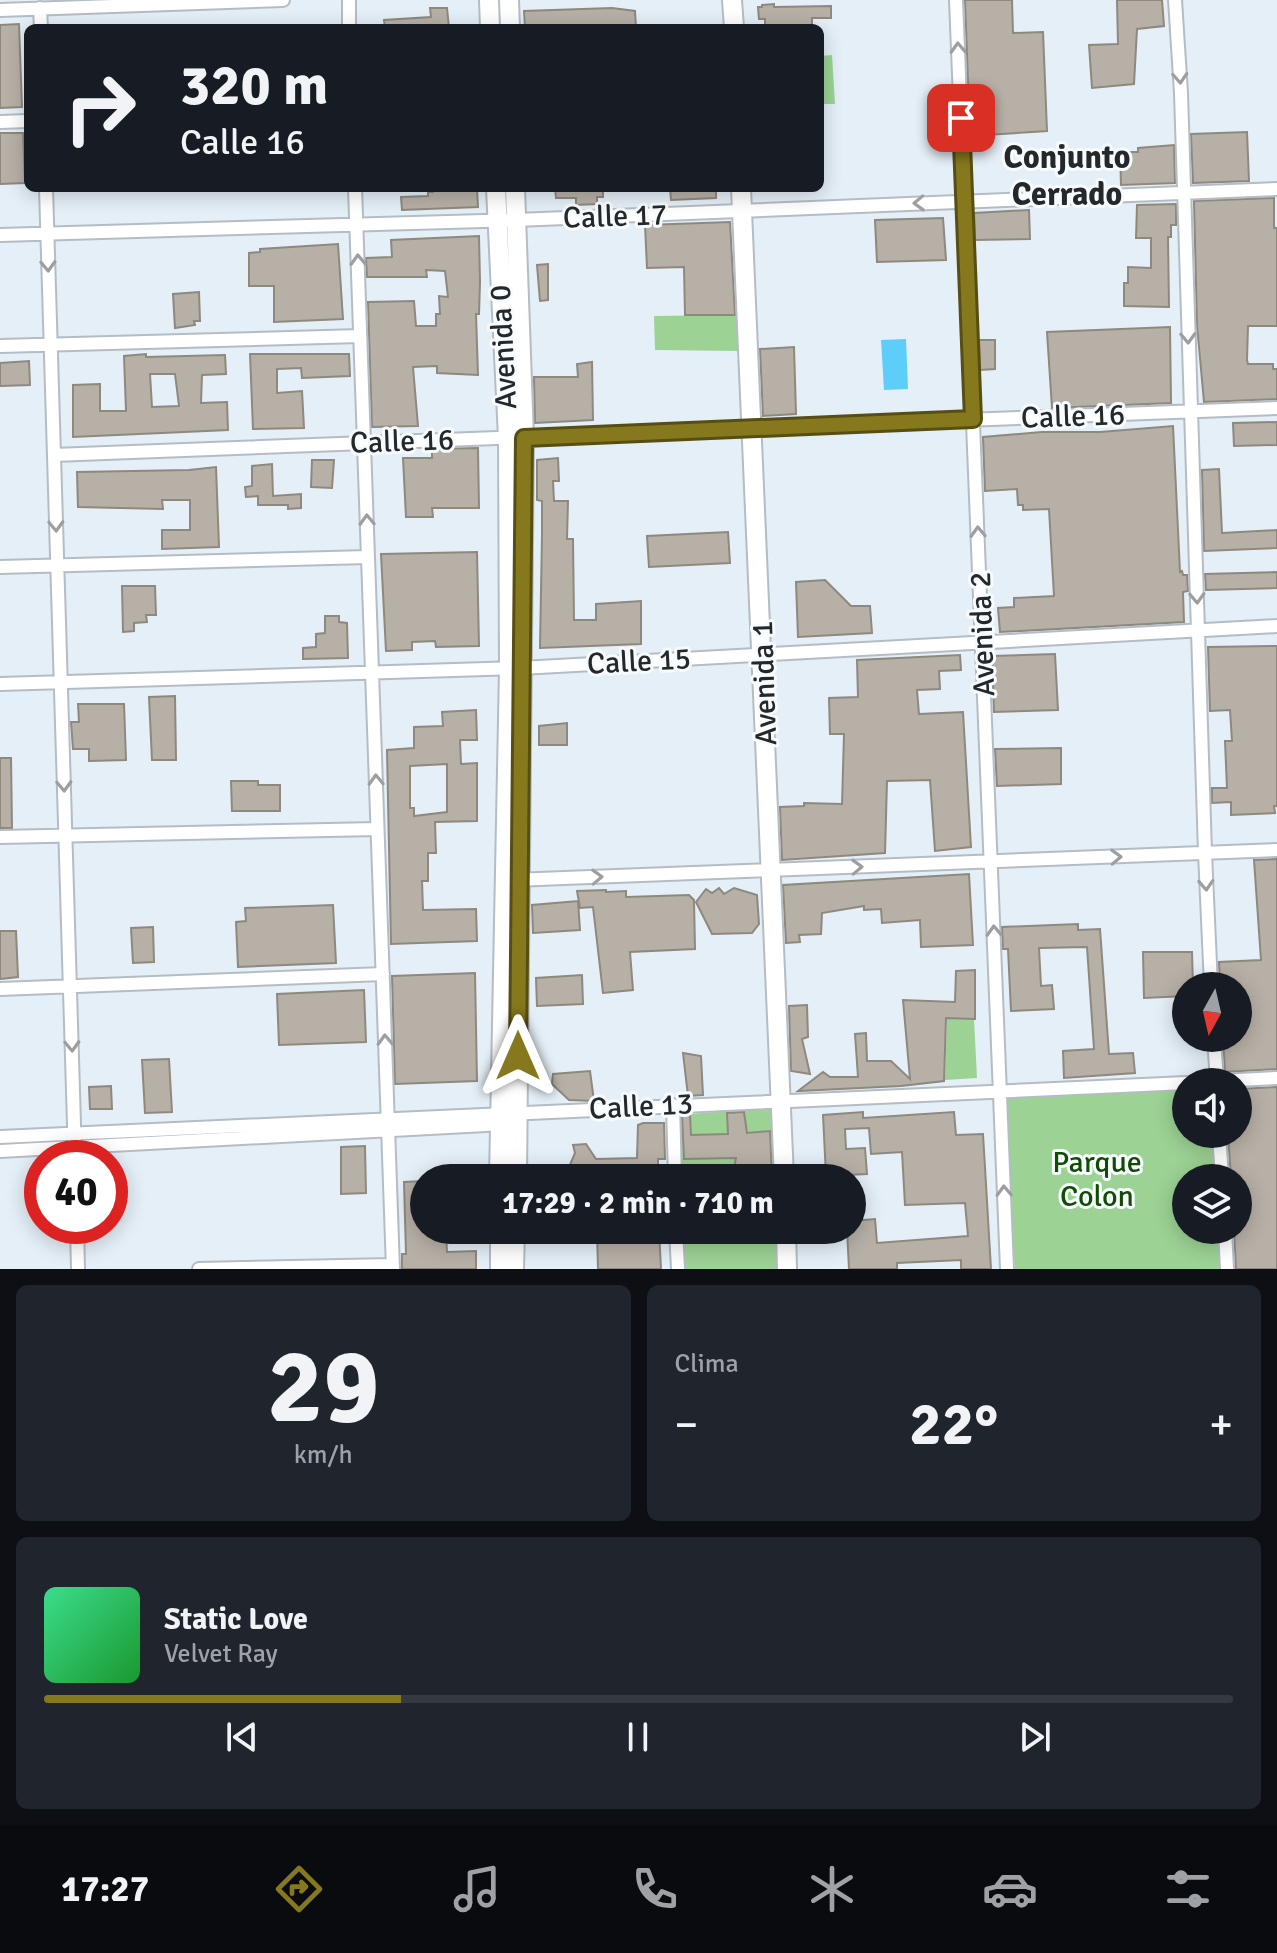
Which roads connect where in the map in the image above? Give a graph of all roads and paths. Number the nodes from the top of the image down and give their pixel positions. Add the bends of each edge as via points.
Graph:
1 (283, 0) edge
2 (349, 0) edge
3 (489, 0) edge
4 (509, 0) edge
5 (732, 0) edge
6 (956, 0) edge
7 (1175, 0) edge
8 (205, 1) edge
9 (40, 8) junction
10 (0, 10) edge
11 (41, 24) edge
12 (349, 24) edge
13 (490, 24) edge
14 (510, 24) edge
15 (734, 24) edge
16 (24, 121) edge
17 (0, 122) edge
18 (1277, 189) edge
19 (46, 192) edge
20 (355, 192) edge
21 (497, 192) edge
22 (514, 192) edge
23 (741, 192) edge
24 (1184, 193) junction
25 (965, 202) junction
26 (742, 211) junction
27 (506, 220) junction
28 (356, 224) junction
29 (47, 234) junction
30 (0, 235) edge
31 (360, 336) junction
32 (50, 345) junction
33 (0, 346) edge
34 (1277, 408) edge
35 (1190, 411) junction
36 (973, 419) junction
37 (752, 429) junction
38 (516, 438) junction
39 (364, 442) junction
40 (54, 455) junction
41 (368, 557) junction
42 (57, 565) junction
43 (0, 567) edge
44 (1277, 626) edge
45 (1198, 629) junction
46 (982, 641) junction
47 (763, 654) junction
48 (515, 668) junction
49 (372, 673) junction
50 (61, 682) junction
51 (0, 684) edge
52 (377, 829) junction
53 (65, 836) junction
54 (0, 837) edge
55 (1277, 850) edge
56 (1205, 853) junction
57 (991, 861) junction
58 (772, 870) junction
59 (512, 880) junction
60 (1210, 972) edge
61 (383, 974) junction
62 (70, 986) junction
63 (0, 989) edge
64 (1277, 1078) edge
65 (1252, 1080) edge
66 (1172, 1084) edge
67 (1000, 1091) junction
68 (780, 1100) junction
69 (673, 1105) junction
70 (509, 1118) junction
71 (387, 1124) junction
72 (0, 1137) edge
73 (25, 1140) edge
74 (75, 1140) edge
75 (128, 1142) edge
76 (24, 1149) edge
77 (0, 1151) edge
78 (501, 1164) edge
79 (515, 1164) edge
80 (675, 1164) edge
81 (783, 1164) edge
82 (77, 1244) edge
83 (500, 1244) edge
84 (515, 1244) edge
85 (677, 1244) edge
86 (786, 1244) edge
87 (1226, 1244) edge
88 (392, 1267) edge
89 (78, 1269) edge
90 (199, 1269) edge
91 (500, 1269) edge
92 (514, 1269) edge
93 (678, 1269) edge
94 (787, 1269) edge
95 (1007, 1269) edge
96 (1227, 1269) edge

1 - 8 street
2 - 12 street
3 - 13 street
4 - 14 street
5 - 15 street
25 -> 6 street, Avenida 2
7 -> 24 street
8 - 9 street
9 - 10 street
9 - 11 street
16 - 17 street
18 - 24 street, Calle 17
19 - 29 street
20 - 28 street
21 - 27 street, Avenida 0
22 - 27 street, Avenida 0
23 - 26 street, Avenida 1
24 - 25 street, Calle 17
24 -> 35 street
25 -> 26 street, Calle 17
25 - 36 street, Avenida 2
26 - 27 street, Calle 17
26 - 37 street, Avenida 1
27 - 28 street, Calle 17
27 - 38 street, Avenida 0
28 - 29 street, Calle 17
31 -> 28 street
29 - 30 street, Calle 17
29 -> 32 street
31 - 32 street
31 - 39 street
32 - 33 street
32 - 40 street
34 - 35 street, Calle 16
35 - 36 street, Calle 16
35 -> 45 street
36 - 37 street, Calle 16
46 -> 36 street, Avenida 2
37 - 38 street, Calle 16
37 - 47 street, Avenida 1
38 - 39 street, Calle 16
38 - 48 street, Avenida 0
39 - 40 street, Calle 16
41 -> 39 street
40 -> 42 street
41 - 42 street
41 - 49 street
42 - 43 street
42 - 50 street
44 - 45 street, Calle 15
45 - 46 street, Calle 15
45 - 56 street
46 - 47 street, Calle 15
46 - 57 street, Avenida 2
47 - 48 street, Calle 15
47 - 58 street, Avenida 1
48 - 49 street, Calle 15
48 - 59 street, Avenida 0
49 - 50 street, Calle 15
52 -> 49 street
50 - 51 street, Calle 15
50 -> 53 street
52 - 53 street
52 - 61 street
53 - 54 street
53 - 62 street
55 - 56 street
57 -> 56 street
56 -> 60 street
58 -> 57 street
67 -> 57 street, Avenida 2
59 -> 58 street
58 - 68 street, Avenida 1
59 - 70 street, Avenida 0
61 - 62 street
71 -> 61 street
62 - 63 street
62 -> 74 street
64 - 65 street
66 - 67 street, Calle 13
67 - 68 street, Calle 13
95 -> 67 street, Avenida 2
68 - 69 street, Calle 13
68 - 81 street, Avenida 1
69 - 70 street, Calle 13
69 - 80 street
70 - 71 street, Calle 13
70 - 78 street, Avenida 0
70 - 79 street, Avenida 0
71 - 75 street, Calle 13
71 - 88 street
72 - 73 street, Calle 13
76 - 77 street, Calle 13
82 - 89 street
83 - 91 street
84 - 92 street
85 - 93 street
86 - 94 street
87 - 96 street
88 - 90 street

